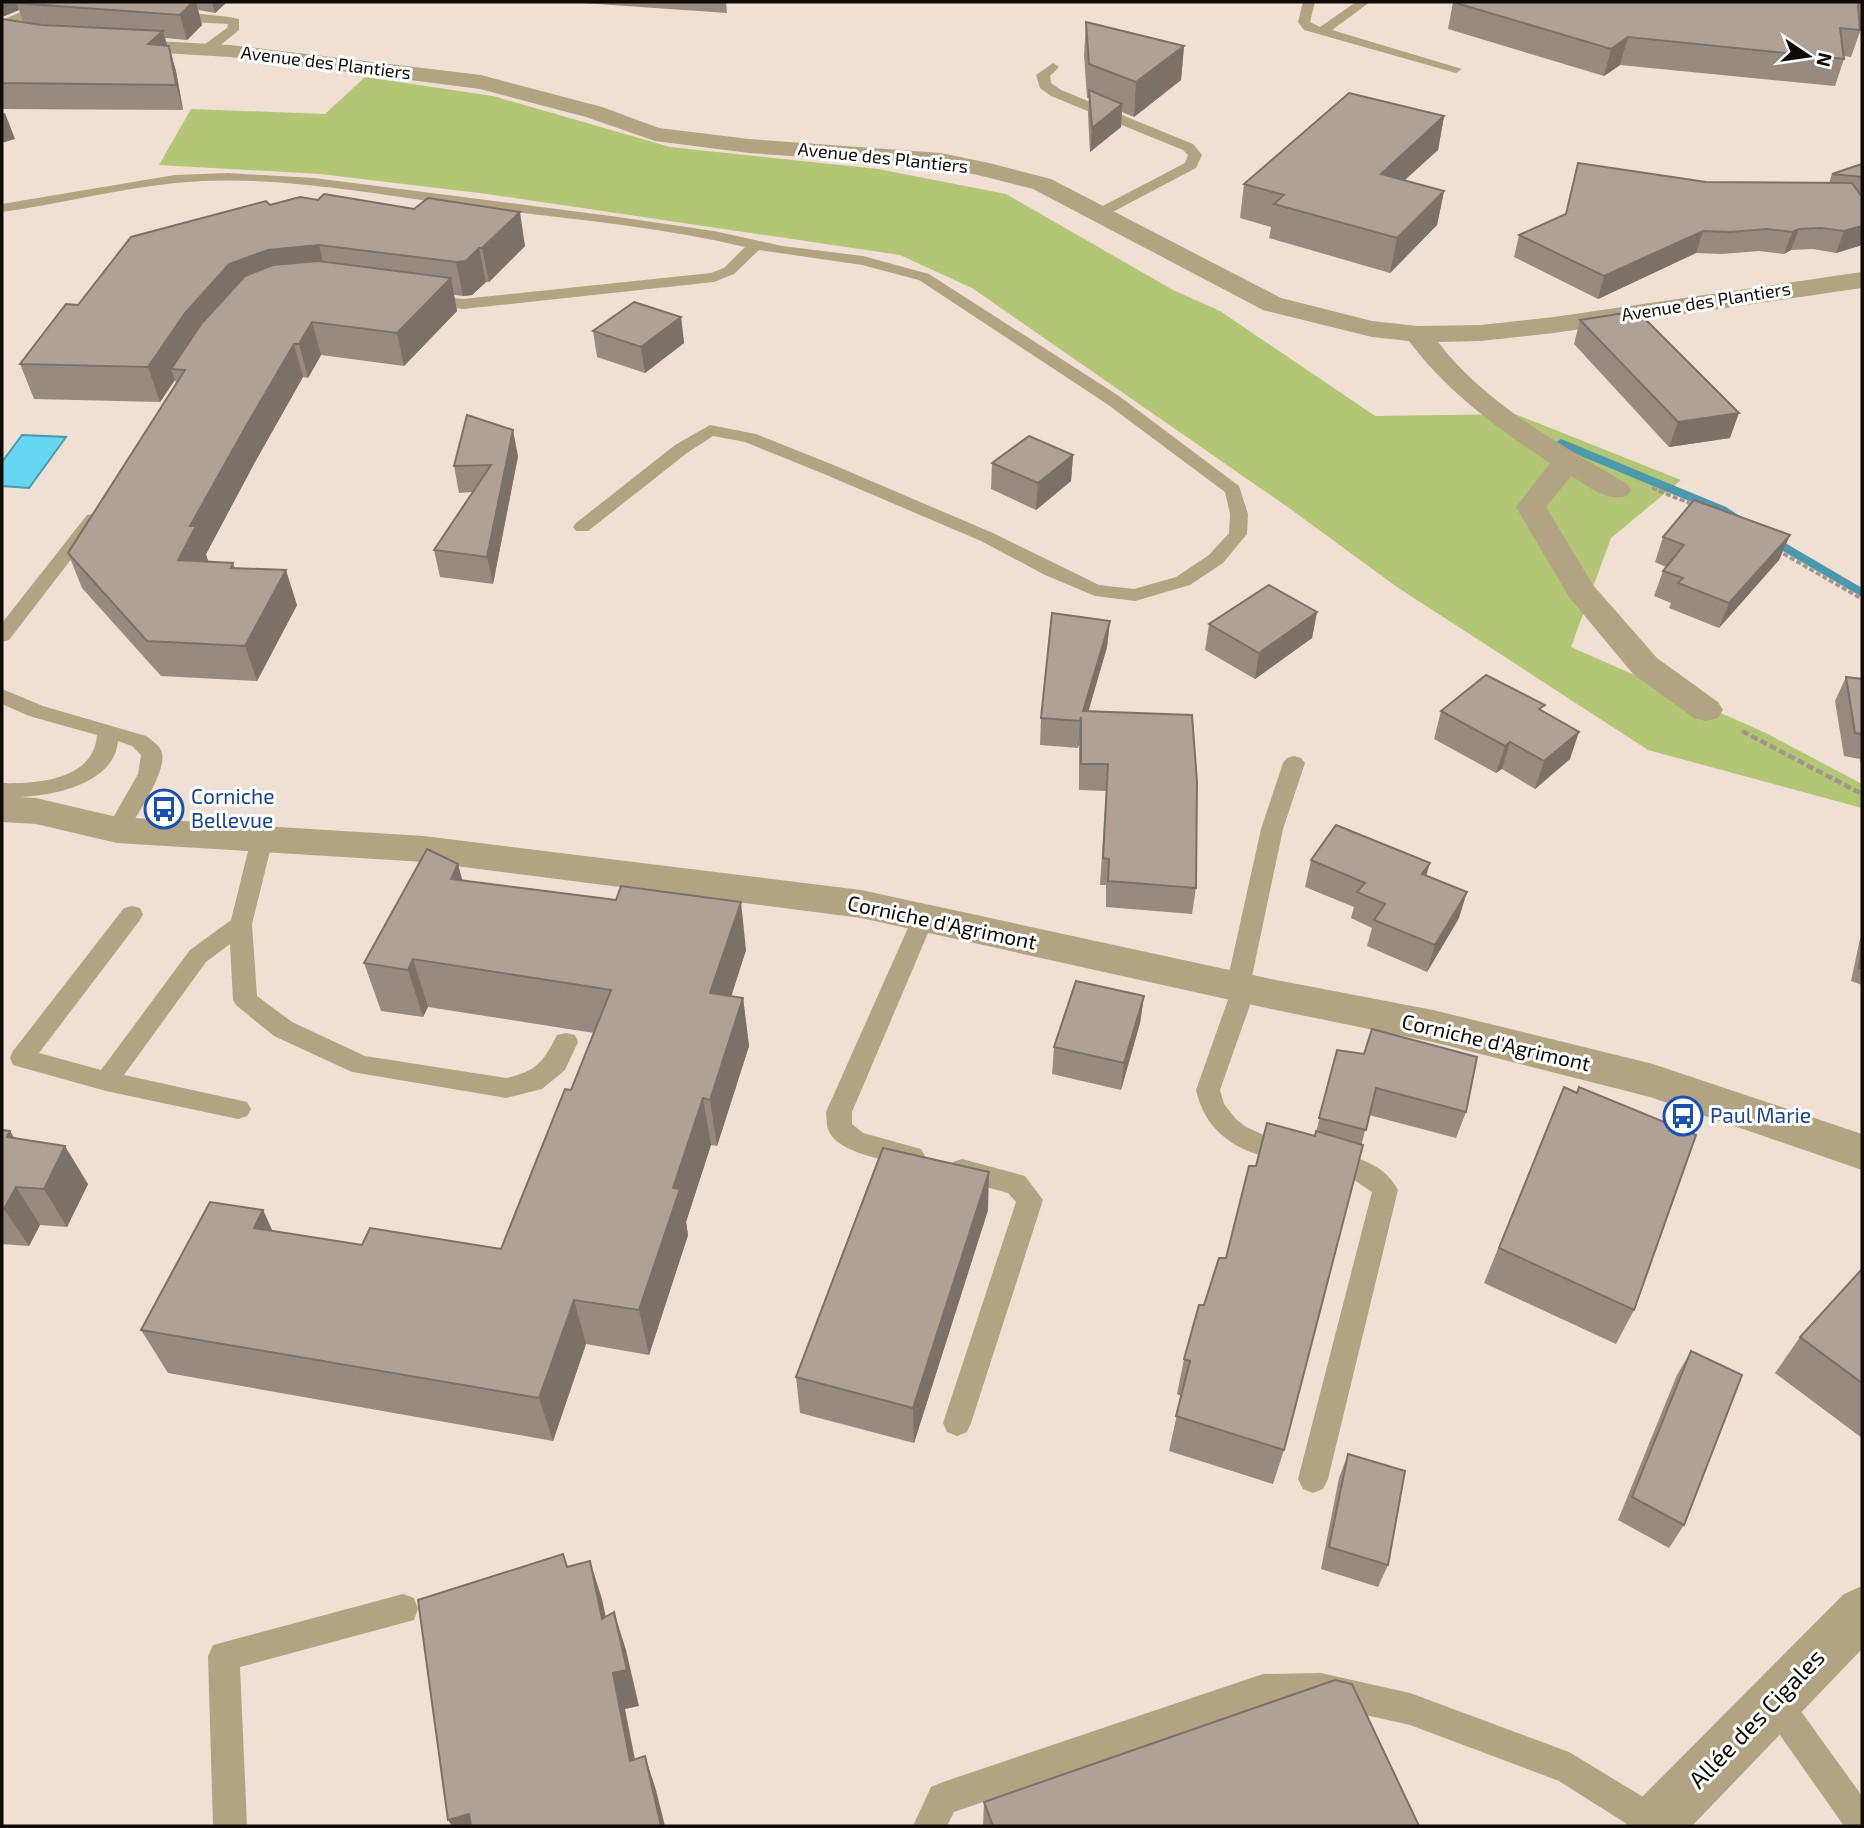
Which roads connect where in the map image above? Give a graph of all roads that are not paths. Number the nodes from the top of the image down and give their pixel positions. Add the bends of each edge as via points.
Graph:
1 (61, 2) edge
2 (173, 2) edge
3 (1309, 2) edge
4 (1364, 2) edge
5 (2, 28) edge
6 (1321, 32) junction
7 (2, 34) edge
8 (40, 39) edge
9 (90, 43) edge
10 (206, 50) junction
11 (1053, 67) dead end
12 (1456, 69) dead end
13 (2, 208) edge
14 (1100, 213) junction
15 (755, 245) junction
16 (1862, 279) edge
17 (403, 297) edge
18 (1418, 334) junction
19 (1575, 466) junction
20 (1616, 490) dead end
21 (104, 505) edge
22 (582, 527) dead end
23 (2, 636) edge
24 (2, 696) edge
25 (1706, 710) road end
26 (108, 731) junction
27 (1294, 763) dead end
28 (2, 790) edge
29 (2, 809) edge
30 (117, 830) junction
31 (262, 839) junction
32 (132, 914) dead end
33 (923, 919) junction
34 (241, 924) junction
35 (1241, 987) junction
36 (566, 1042) dead end
37 (106, 1081) junction
38 (238, 1110) dead end
39 (1862, 1152) edge
40 (957, 1423) dead end
41 (1314, 1479) dead end
42 (403, 1609) dead end
43 (1862, 1612) edge
44 (1774, 1700) junction
45 (1862, 1824) edge
46 (1655, 1825) edge
47 (230, 1826) edge
48 (930, 1826) edge

1 - 5 street
2 - 10 lane via 169,10 192,18 235,22 233,30
3 - 6 lane via 1304,22
4 - 6 lane
6 - 12 lane
7 - 8 street
9 - 10 street, Avenue des Plantiers
10 - 14 street, Avenue des Plantiers via 481,82 594,112 655,134 941,160 1042,184
11 - 14 lane via 1043,75 1045,85 1056,93 1188,147 1195,155 1191,165
13 - 15 lane via 175,179 228,177 314,182 611,220
14 - 18 street, Avenue des Plantiers via 1272,304 1372,329
15 - 17 lane via 729,271 714,277 463,304
15 - 22 lane via 863,261 924,277 1113,400 1233,490 1238,534 1216,558 1161,590 1135,595 1095,590 987,537 830,470 750,438 710,430
16 - 18 street, Avenue des Plantiers via 1554,325
18 - 19 street via 1448,372 1533,440
19 - 20 street
19 - 25 street via 1531,507 1580,590 1645,666
21 - 23 lane
24 - 26 lane via 36,711
26 - 28 lane via 110,744 98,765 54,787 23,793
26 - 30 lane via 139,741 152,753 149,774
27 - 35 lane via 1272,829
29 - 30 street, Corniche d'Agrimont via 36,811
30 - 31 street, Corniche d'Agrimont
31 - 33 street, Corniche d'Agrimont via 451,852 860,904
31 - 34 lane
32 - 37 lane via 22,1058
33 - 35 street, Corniche d'Agrimont
33 - 40 lane via 839,1111 840,1128 855,1141 1016,1184 1030,1200
34 - 36 lane via 245,1000 283,1029 361,1065 506,1088 533,1082 556,1063
34 - 37 lane via 198,956
35 - 39 street, Corniche d'Agrimont via 1433,1026 1653,1081
35 - 41 lane via 1208,1090 1214,1115 1238,1136 1267,1148 1345,1165 1380,1180 1385,1190
37 - 38 lane
42 - 47 lane via 224,1656
43 - 44 street, Allée des Cigales
44 - 45 lane
44 - 46 street, Allée des Cigales
46 - 48 lane via 1569,1768 1410,1709 1321,1689 1263,1690 943,1799

